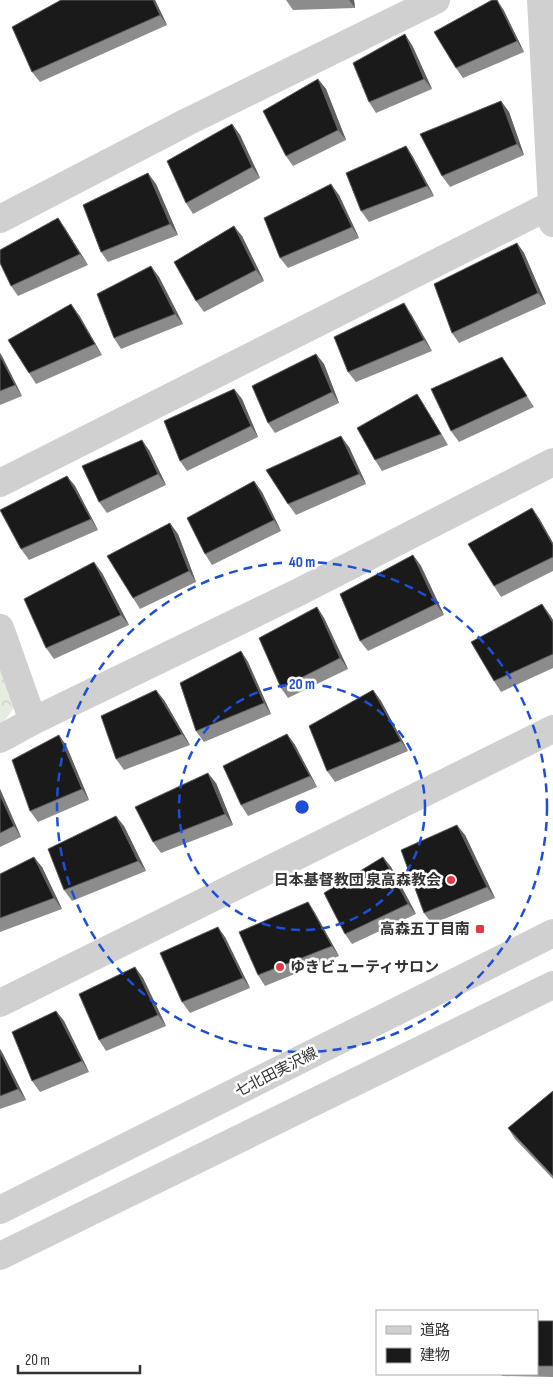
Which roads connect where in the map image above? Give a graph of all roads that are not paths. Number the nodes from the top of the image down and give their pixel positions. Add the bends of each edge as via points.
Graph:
1 (436, 0) edge
2 (541, 0) edge
3 (548, 69) edge
4 (552, 215) edge
5 (0, 219) edge
6 (553, 462) edge
7 (0, 483) edge
8 (0, 628) edge
9 (33, 722) junction
10 (553, 729) edge
11 (0, 739) edge
12 (553, 933) edge
13 (553, 985) edge
14 (0, 1003) edge
15 (0, 1210) edge
16 (0, 1256) edge

1 - 5 street via 187,122
2 - 3 street
3 - 4 street
4 - 7 street
6 - 9 street via 297,593
8 - 9 street
9 - 11 street
10 - 14 street
12 - 15 street, 七北田実沢線
13 - 16 street

